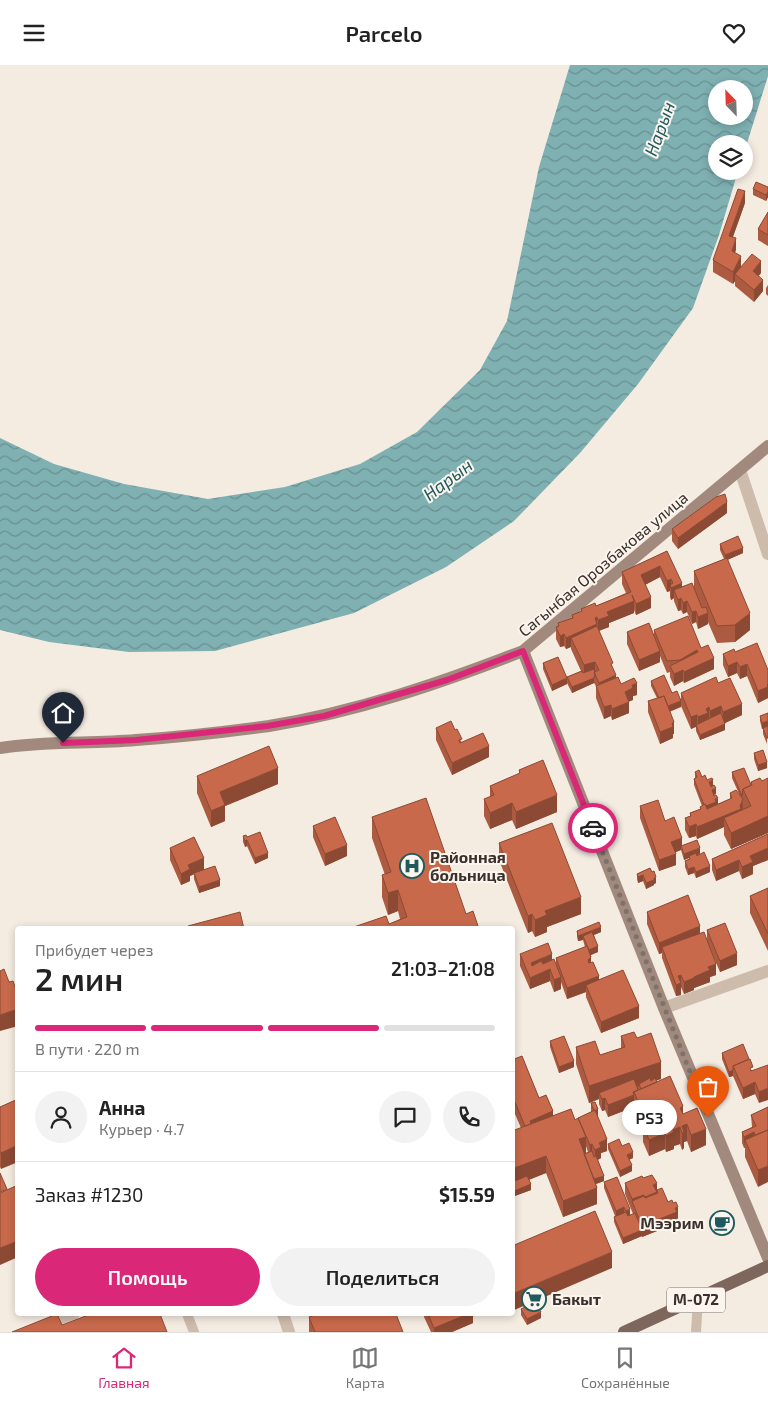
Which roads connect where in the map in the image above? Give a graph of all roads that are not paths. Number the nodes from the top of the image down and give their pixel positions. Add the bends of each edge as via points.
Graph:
1 (768, 447) edge
2 (740, 470) junction
3 (768, 554) edge
4 (523, 651) junction
5 (0, 748) edge
6 (768, 971) edge
7 (664, 1008) junction
8 (768, 1259) edge
9 (768, 1265) edge
10 (698, 1299) junction
11 (70, 1316) edge
12 (188, 1316) edge
13 (284, 1316) edge
14 (26, 1332) edge
15 (194, 1332) edge
16 (289, 1332) edge
17 (624, 1332) edge
18 (696, 1332) edge

1 - 2 street, Сагынбая Орозбакова улица
2 - 3 street
2 - 4 street, Сагынбая Орозбакова улица
4 - 5 street via 447,680 324,716 267,726 136,740
4 - 7 street, Сагынбая Орозбакова улица
6 - 7 street
7 - 8 street, Сагынбая Орозбакова улица
9 - 10 main road, М-072
10 - 17 main road, М-072
10 - 18 lane
11 - 14 lane
12 - 15 lane
13 - 16 street

